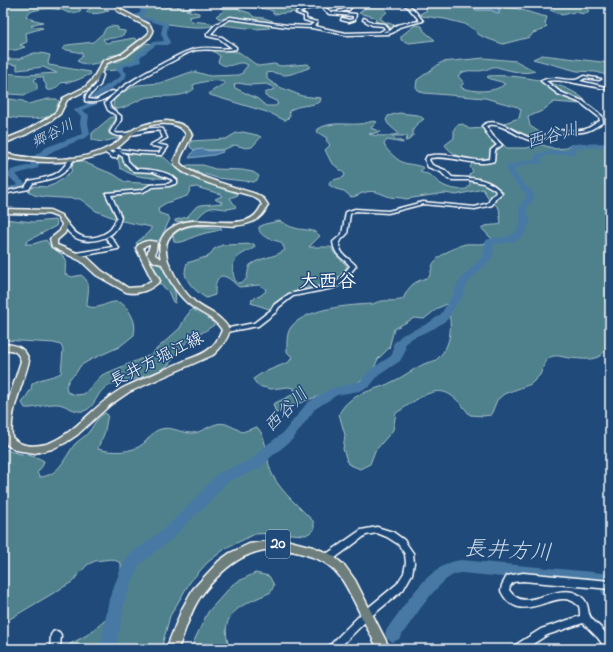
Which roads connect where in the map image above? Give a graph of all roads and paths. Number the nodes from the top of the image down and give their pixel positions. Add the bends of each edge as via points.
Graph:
1 (123, 3) edge
2 (354, 3) edge
3 (402, 3) edge
4 (321, 5) edge
5 (342, 19) dead end
6 (364, 19) dead end
7 (311, 27) junction
8 (377, 34) junction
9 (99, 72) junction
10 (589, 74) dead end
11 (582, 77) junction
12 (599, 79) dead end
13 (576, 82) junction
14 (124, 87) junction
15 (610, 89) edge
16 (131, 133) junction
17 (3, 142) edge
18 (108, 150) junction
19 (3, 155) edge
20 (3, 159) edge
21 (72, 159) junction
22 (3, 165) edge
23 (11, 187) dead end
24 (3, 189) edge
25 (3, 193) edge
26 (3, 211) edge
27 (65, 224) junction
28 (109, 238) dead end
29 (164, 241) junction
30 (154, 243) junction
31 (76, 255) junction
32 (164, 262) junction
33 (226, 330) junction
34 (3, 347) edge
35 (328, 558) junction
36 (610, 586) edge
37 (366, 615) junction
38 (585, 618) junction
39 (56, 635) dead end
40 (610, 648) edge
41 (55, 649) edge
42 (172, 649) edge
43 (332, 649) edge
44 (384, 649) edge
45 (516, 649) edge

1 - 9 main road via 118,6 118,10 149,26 151,32 124,55 105,62
2 - 4 street via 348,9 342,10 331,10
3 - 8 street via 409,6 422,21 398,26 392,32
4 - 5 street via 330,13 355,15 352,21
4 - 7 street via 297,13 316,23
6 - 8 street via 373,24 386,26 387,29
7 - 8 street via 346,34
7 - 14 street via 227,18 208,34 221,38 235,48 190,51 134,79
9 - 14 street via 101,75 98,85 86,98 87,101 100,101
9 - 17 main road via 87,88 65,99 58,113 50,119
10 - 11 street via 583,74
11 - 12 street
11 - 13 street
13 - 15 street
13 - 33 street via 550,79 543,81 560,93 582,102 601,117 602,121 590,129 559,132 534,139 524,137 504,126 487,124 484,126 486,131 500,145 493,150 492,160 472,162 442,155 429,157 427,160 430,166 443,171 450,178 478,180 496,188 500,193 490,204 475,208 423,203 388,212 350,211 344,234 336,242 336,247 343,259 353,266 338,284 291,295 256,325
14 - 16 street via 107,103 109,109 119,116 112,132
16 - 18 main road
16 - 18 street via 153,128 162,130 165,138 152,145 166,147 160,154
16 - 29 main road via 152,124 172,124 185,128 189,134 178,158 179,168 254,195 265,205 264,212 250,221 236,224 191,223 170,231
18 - 21 main road
18 - 27 street via 115,157 117,152 125,156 126,161 135,170 154,171 173,178 175,182 152,186 144,191 108,194 119,217 113,229 105,234 80,238
19 - 21 main road
20 - 22 main road
21 - 25 street via 66,170 58,176 31,182 27,188
23 - 24 street
26 - 27 main road via 50,212 59,216
27 - 31 main road via 63,232 53,239 54,246
28 - 31 street via 116,248
29 - 30 main road
29 - 32 main road
30 - 31 main road via 142,244 139,248 156,281 138,290 126,290
30 - 32 main road, 長井方堀江線 via 151,255 157,261
32 - 33 main road, 長井方堀江線 via 182,292 193,304 213,315
33 - 34 main road, 長井方堀江線 via 223,340 210,353 118,395 62,440 36,449 18,447 7,437 8,415 26,361 24,355 15,348
35 - 37 main road, 20 via 341,569 351,584
35 - 37 street via 364,532 377,530 390,534 401,542 409,553 408,574 400,587
35 - 42 main road, 20 via 282,544 249,549 234,556 212,575 198,593 188,609
36 - 38 street via 523,577 510,579 506,585 505,591 516,602 526,604 567,595 576,597 583,603
37 - 43 street
37 - 44 main road, 20
38 - 40 street via 604,636
38 - 45 street via 544,632
39 - 41 street

